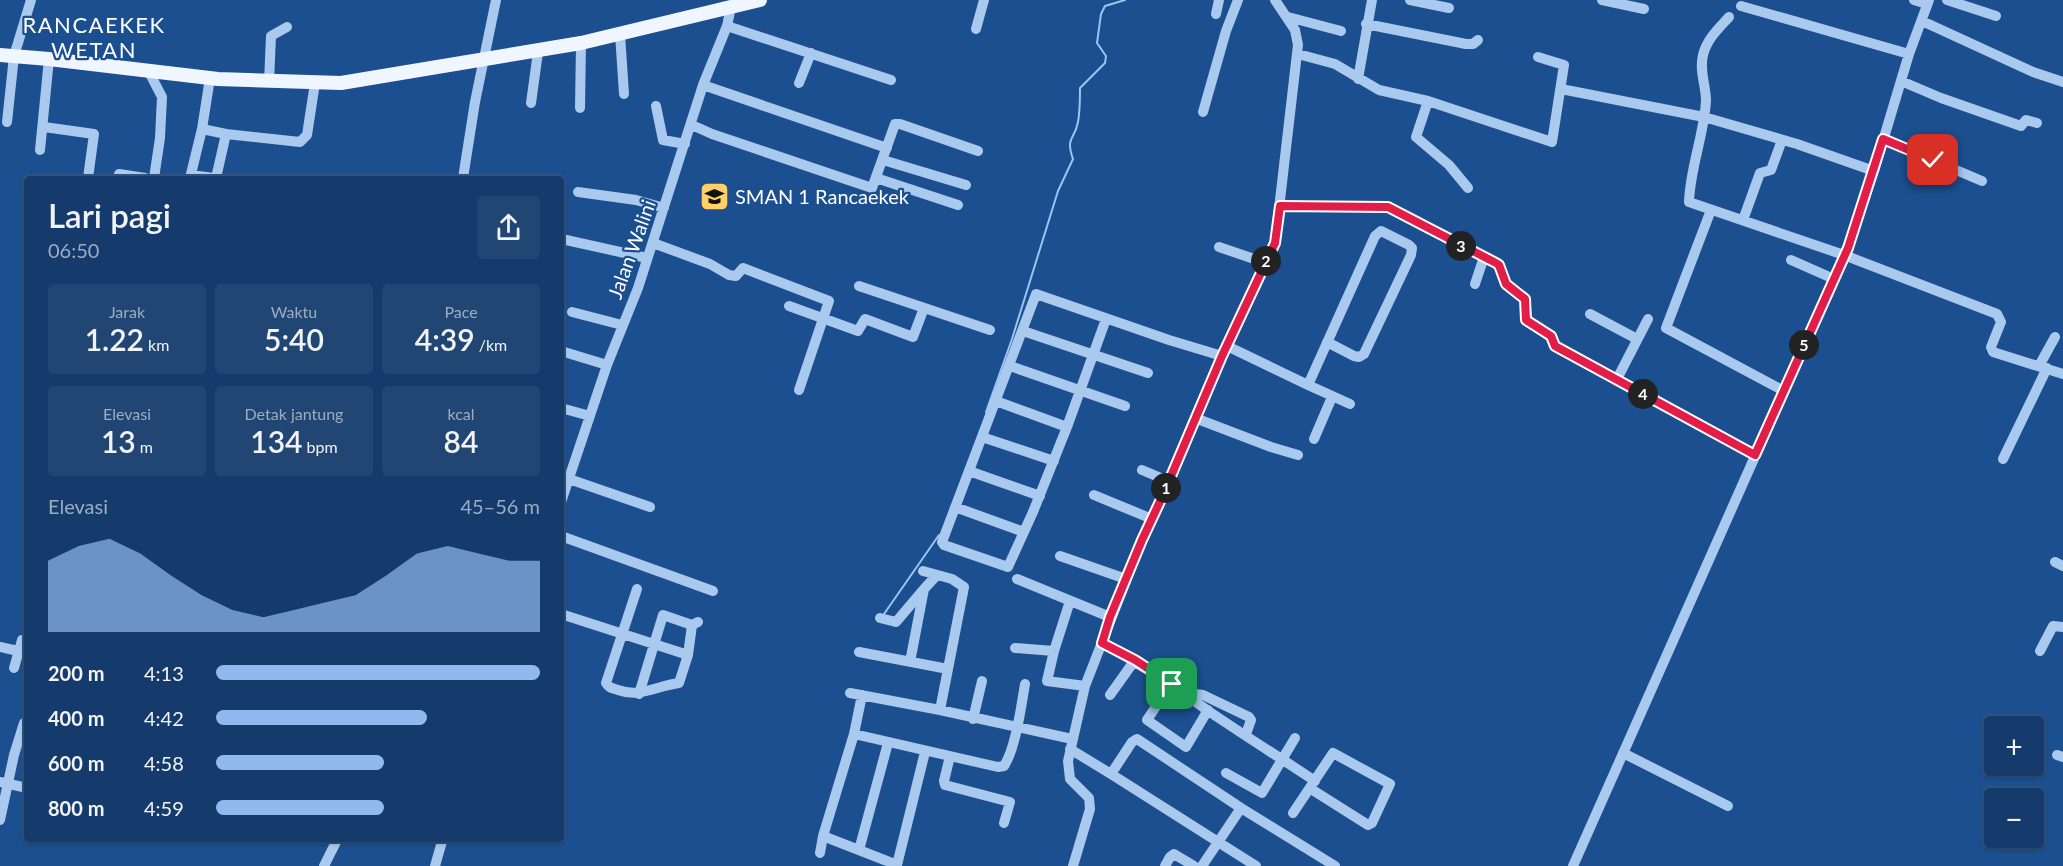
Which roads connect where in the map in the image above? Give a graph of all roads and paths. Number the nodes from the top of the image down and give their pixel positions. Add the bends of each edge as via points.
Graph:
1 (31, 0) edge
2 (496, 0) edge
3 (760, 0) edge
4 (984, 0) edge
5 (1219, 0) edge
6 (1238, 0) edge
7 (1275, 0) edge
8 (1372, 0) edge
9 (1410, 0) edge
10 (1602, 0) edge
11 (1914, 0) edge
12 (1947, 0) edge
13 (1928, 2) edge
14 (1741, 6) dead end
15 (731, 7) junction
16 (1449, 8) dead end
17 (1644, 9) dead end
18 (1216, 14) dead end
19 (1996, 16) dead end
20 (1288, 17) junction
21 (1728, 17) dead end
22 (1922, 21) junction
23 (1366, 24) junction
24 (727, 26) junction
25 (287, 27) dead end
26 (976, 29) dead end
27 (1341, 31) dead end
28 (620, 34) junction
29 (1478, 40) dead end
30 (581, 43) junction
31 (538, 52) junction
32 (811, 53) junction
33 (1298, 54) junction
34 (1909, 54) junction
35 (7, 55) edge
36 (1538, 57) dead end
37 (49, 58) junction
38 (483, 60) junction
39 (148, 70) junction
40 (210, 78) junction
41 (1358, 79) junction
42 (891, 80) dead end
43 (1901, 81) junction
44 (269, 82) junction
45 (2063, 82) edge
46 (315, 83) junction
47 (798, 83) dead end
48 (703, 85) junction
49 (1561, 89) junction
50 (624, 94) dead end
51 (1428, 101) junction
52 (531, 103) dead end
53 (656, 106) dead end
54 (580, 108) dead end
55 (1203, 112) dead end
56 (1704, 117) junction
57 (7, 122) dead end
58 (2037, 123) dead end
59 (692, 125) junction
60 (44, 127) junction
61 (202, 129) junction
62 (226, 134) junction
63 (1883, 139) junction
64 (1782, 140) junction
65 (685, 144) junction
66 (886, 148) junction
67 (40, 150) dead end
68 (978, 151) dead end
69 (883, 160) junction
70 (1874, 171) junction
71 (119, 174) dead end
72 (88, 176) edge
73 (132, 176) edge
74 (154, 176) edge
75 (191, 176) edge
76 (216, 176) edge
77 (464, 176) edge
78 (876, 178) junction
79 (1982, 181) dead end
80 (966, 185) dead end
81 (1468, 188) dead end
82 (578, 192) dead end
83 (958, 205) dead end
84 (1280, 206) junction
85 (664, 208) junction
86 (1711, 210) junction
87 (1743, 220) junction
88 (566, 240) dead end
89 (653, 243) junction
90 (1219, 247) dead end
91 (1844, 255) junction
92 (1484, 257) junction
93 (647, 258) junction
94 (1791, 260) dead end
95 (1266, 263) junction
96 (1834, 279) junction
97 (1475, 284) dead end
98 (860, 286) dead end
99 (789, 306) dead end
100 (924, 308) junction
101 (572, 312) dead end
102 (1590, 314) dead end
103 (1106, 319) junction
104 (1648, 319) dead end
105 (823, 320) junction
106 (622, 325) junction
107 (990, 330) dead end
108 (1023, 331) junction
109 (2055, 337) dead end
110 (1637, 339) junction
111 (1327, 342) junction
112 (1225, 351) junction
113 (564, 352) edge
114 (1094, 356) junction
115 (607, 365) junction
116 (1010, 366) junction
117 (2043, 367) junction
118 (1148, 373) dead end
119 (2063, 374) edge
120 (1617, 379) junction
121 (1308, 385) junction
122 (799, 390) dead end
123 (1082, 391) junction
124 (1784, 391) junction
125 (1332, 397) junction
126 (996, 401) junction
127 (1350, 404) dead end
128 (1125, 406) dead end
129 (564, 409) edge
130 (590, 416) junction
131 (1195, 418) junction
132 (1067, 428) junction
133 (982, 437) junction
134 (1314, 439) dead end
135 (1298, 455) dead end
136 (1755, 455) junction
137 (2003, 459) dead end
138 (1054, 461) junction
139 (1142, 470) dead end
140 (969, 471) junction
141 (569, 479) junction
142 (1168, 481) junction
143 (564, 492) edge
144 (1094, 495) dead end
145 (1040, 496) junction
146 (650, 507) dead end
147 (956, 507) junction
148 (1152, 519) junction
149 (1024, 531) junction
150 (564, 537) edge
151 (1060, 556) dead end
152 (923, 571) dead end
153 (937, 575) junction
154 (1017, 579) dead end
155 (1126, 579) junction
156 (637, 589) dead end
157 (924, 589) junction
158 (713, 591) dead end
159 (1070, 601) junction
160 (564, 615) edge
161 (1110, 617) junction
162 (880, 618) dead end
163 (896, 622) junction
164 (917, 626) junction
165 (2063, 627) edge
166 (623, 634) junction
167 (24, 640) edge
168 (1102, 643) junction
169 (654, 645) junction
170 (0, 647) edge
171 (1015, 648) dead end
172 (18, 651) junction
173 (1054, 651) junction
174 (2040, 651) dead end
175 (859, 652) dead end
176 (688, 655) junction
177 (1135, 660) junction
178 (910, 662) junction
179 (1184, 664) dead end
180 (14, 668) dead end
181 (948, 669) junction
182 (982, 681) dead end
183 (1026, 684) dead end
184 (1172, 684) junction
185 (1085, 686) junction
186 (850, 693) dead end
187 (1186, 693) junction
188 (639, 694) junction
189 (862, 695) junction
190 (1110, 695) dead end
191 (940, 710) junction
192 (1208, 710) junction
193 (973, 719) junction
194 (24, 723) edge
195 (1017, 727) junction
196 (854, 735) junction
197 (1246, 735) junction
198 (1295, 738) dead end
199 (888, 743) junction
200 (1071, 744) junction
201 (925, 752) junction
202 (1623, 753) junction
203 (950, 756) junction
204 (1283, 759) junction
205 (1226, 773) dead end
206 (1112, 774) junction
207 (5, 783) edge
208 (1313, 785) junction
209 (24, 787) edge
210 (1728, 806) dead end
211 (1241, 808) junction
212 (1293, 813) dead end
213 (0, 820) edge
214 (1004, 823) dead end
215 (823, 836) junction
216 (1217, 841) junction
217 (336, 842) edge
218 (442, 842) edge
219 (859, 850) junction
220 (820, 853) dead end
221 (1320, 862) edge
222 (324, 866) edge
223 (435, 866) edge
224 (1073, 866) edge
225 (1166, 866) edge
226 (1194, 866) edge
227 (1202, 866) edge
228 (1256, 866) edge
229 (1335, 866) edge
230 (1573, 866) edge

1 - 35 street
2 - 38 street
3 - 15 main road
4 - 26 street
5 - 18 street
6 - 55 street
7 - 20 street
8 - 23 street
9 - 16 street
10 - 17 street
11 - 13 street
12 - 19 street
13 - 22 street
14 - 34 street
15 - 24 street, Jalan Walini
15 - 28 main road
20 - 27 street
20 - 33 street via 1297,38
21 - 56 street via 1703,53
22 - 34 street
22 - 45 street
23 - 29 street via 1466,44
23 - 41 street
24 - 32 street
24 - 48 street, Jalan Walini
25 - 44 street via 272,36
28 - 30 main road
28 - 50 street
30 - 31 main road
30 - 54 street
31 - 38 main road
31 - 52 street
32 - 42 street
32 - 47 street
33 - 41 street via 1335,64
33 - 84 street
34 - 43 street
35 - 37 main road
35 - 57 street
36 - 49 street via 1564,65
37 - 39 main road
37 - 60 street
38 - 46 main road via 341,83
38 - 77 street
39 - 40 main road
39 - 74 street via 162,97
40 - 44 main road
40 - 61 street
41 - 51 street via 1379,90
43 - 58 street via 2021,126 2025,120
43 - 63 street
44 - 46 main road
46 - 62 street via 304,140
48 - 59 street, Jalan Walini
48 - 66 street
49 - 51 street via 1552,142
49 - 56 street
51 - 81 street via 1416,137 1449,165
53 - 65 street via 663,140
56 - 64 street
56 - 86 street via 1689,200
59 - 65 street, Jalan Walini
59 - 78 street via 871,188
60 - 67 street
60 - 72 street via 94,134
61 - 62 street
61 - 75 street
62 - 76 street
63 - 70 street
63 - 79 street
64 - 70 street
64 - 87 street via 1771,170 1760,173
65 - 85 street, Jalan Walini
66 - 68 street via 897,123
66 - 69 street
69 - 78 street
69 - 80 street
70 - 91 street
71 - 73 street
78 - 83 street
82 - 85 street
84 - 92 street via 1388,207
84 - 95 street via 1275,243
85 - 89 street, Jalan Walini
86 - 87 street
86 - 124 street via 1666,328
87 - 91 street
88 - 93 street
89 - 93 street, Jalan Walini
89 - 105 street via 729,275 736,276 743,268 829,301
90 - 95 street
91 - 96 street
91 - 117 street via 1997,314 2001,322 1992,351
92 - 97 street
92 - 120 street via 1498,264 1506,284 1525,299 1527,321 1551,336 1555,346
93 - 106 street, Jalan Walini
94 - 96 street
95 - 112 street
96 - 124 street
98 - 100 street
99 - 105 street
100 - 105 street via 913,336 865,319 858,331
100 - 107 street
101 - 106 street
102 - 110 street
103 - 108 street via 1038,294
103 - 112 street
103 - 114 street
104 - 110 street
105 - 122 street
106 - 115 street, Jalan Walini
108 - 114 street
108 - 116 street
109 - 117 street
110 - 120 street
111 - 111 street via 1378,232 1409,245 1411,255 1364,354 1354,356
111 - 121 street
112 - 121 street
112 - 131 street
113 - 115 street
114 - 118 street
114 - 123 street
115 - 130 street, Jalan Walini
116 - 123 street
116 - 126 street
117 - 119 street
117 - 137 street
120 - 136 street
121 - 125 street
123 - 128 street
123 - 132 street
124 - 136 street
125 - 127 street
125 - 134 street
126 - 132 street
126 - 133 street
129 - 130 street
130 - 141 street, Jalan Walini
131 - 135 street
131 - 142 street
132 - 138 street
133 - 138 street
133 - 140 street
136 - 202 street
138 - 145 street
139 - 142 street
140 - 145 street
140 - 147 street
141 - 143 street, Jalan Walini
141 - 146 street
142 - 148 street
144 - 148 street
145 - 149 street
147 - 149 street
147 - 149 street via 942,544 1005,568
148 - 155 street
150 - 158 street
151 - 155 street
152 - 153 street
153 - 157 street
153 - 181 street via 964,587
154 - 159 street
155 - 161 street
156 - 166 street
157 - 163 street
157 - 164 street
159 - 161 street
159 - 173 street
160 - 166 street
161 - 168 street
162 - 163 street
163 - 164 street
164 - 178 street
165 - 174 street via 2053,626
166 - 169 street
166 - 188 street via 607,686
167 - 172 street
168 - 177 street
168 - 185 street
169 - 176 street
169 - 176 street via 663,615 695,623
169 - 188 street
170 - 172 street
171 - 173 street
172 - 180 street
173 - 185 street via 1047,681
175 - 178 street
176 - 188 street via 679,683
177 - 184 street
177 - 190 street
178 - 181 street
179 - 184 street
181 - 191 street
182 - 193 street
183 - 195 street
184 - 187 street
184 - 192 street via 1148,722 1186,747
185 - 200 street
186 - 189 street
187 - 192 street
187 - 197 street via 1203,695 1250,717
189 - 191 street
189 - 196 street
191 - 193 street
192 - 197 street
193 - 195 street
194 - 207 street
195 - 200 street
195 - 203 street via 1004,766
196 - 199 street
196 - 215 street
197 - 204 street
198 - 204 street
199 - 201 street
199 - 219 street
200 - 206 street
200 - 224 street via 1070,779 1090,802
201 - 203 street
201 - 219 street via 898,863 895,866
202 - 210 street
202 - 230 street
203 - 214 street via 945,785 1010,802
204 - 205 street via 1261,794
204 - 208 street
206 - 211 street via 1137,739
206 - 216 street
207 - 209 street
207 - 213 street
208 - 208 street via 1335,753 1390,784 1368,825
208 - 212 street
211 - 216 street
211 - 221 street
215 - 219 street
215 - 220 street
216 - 227 street
216 - 228 street
217 - 222 street
218 - 223 street
221 - 229 street
225 - 226 street via 1174,854

